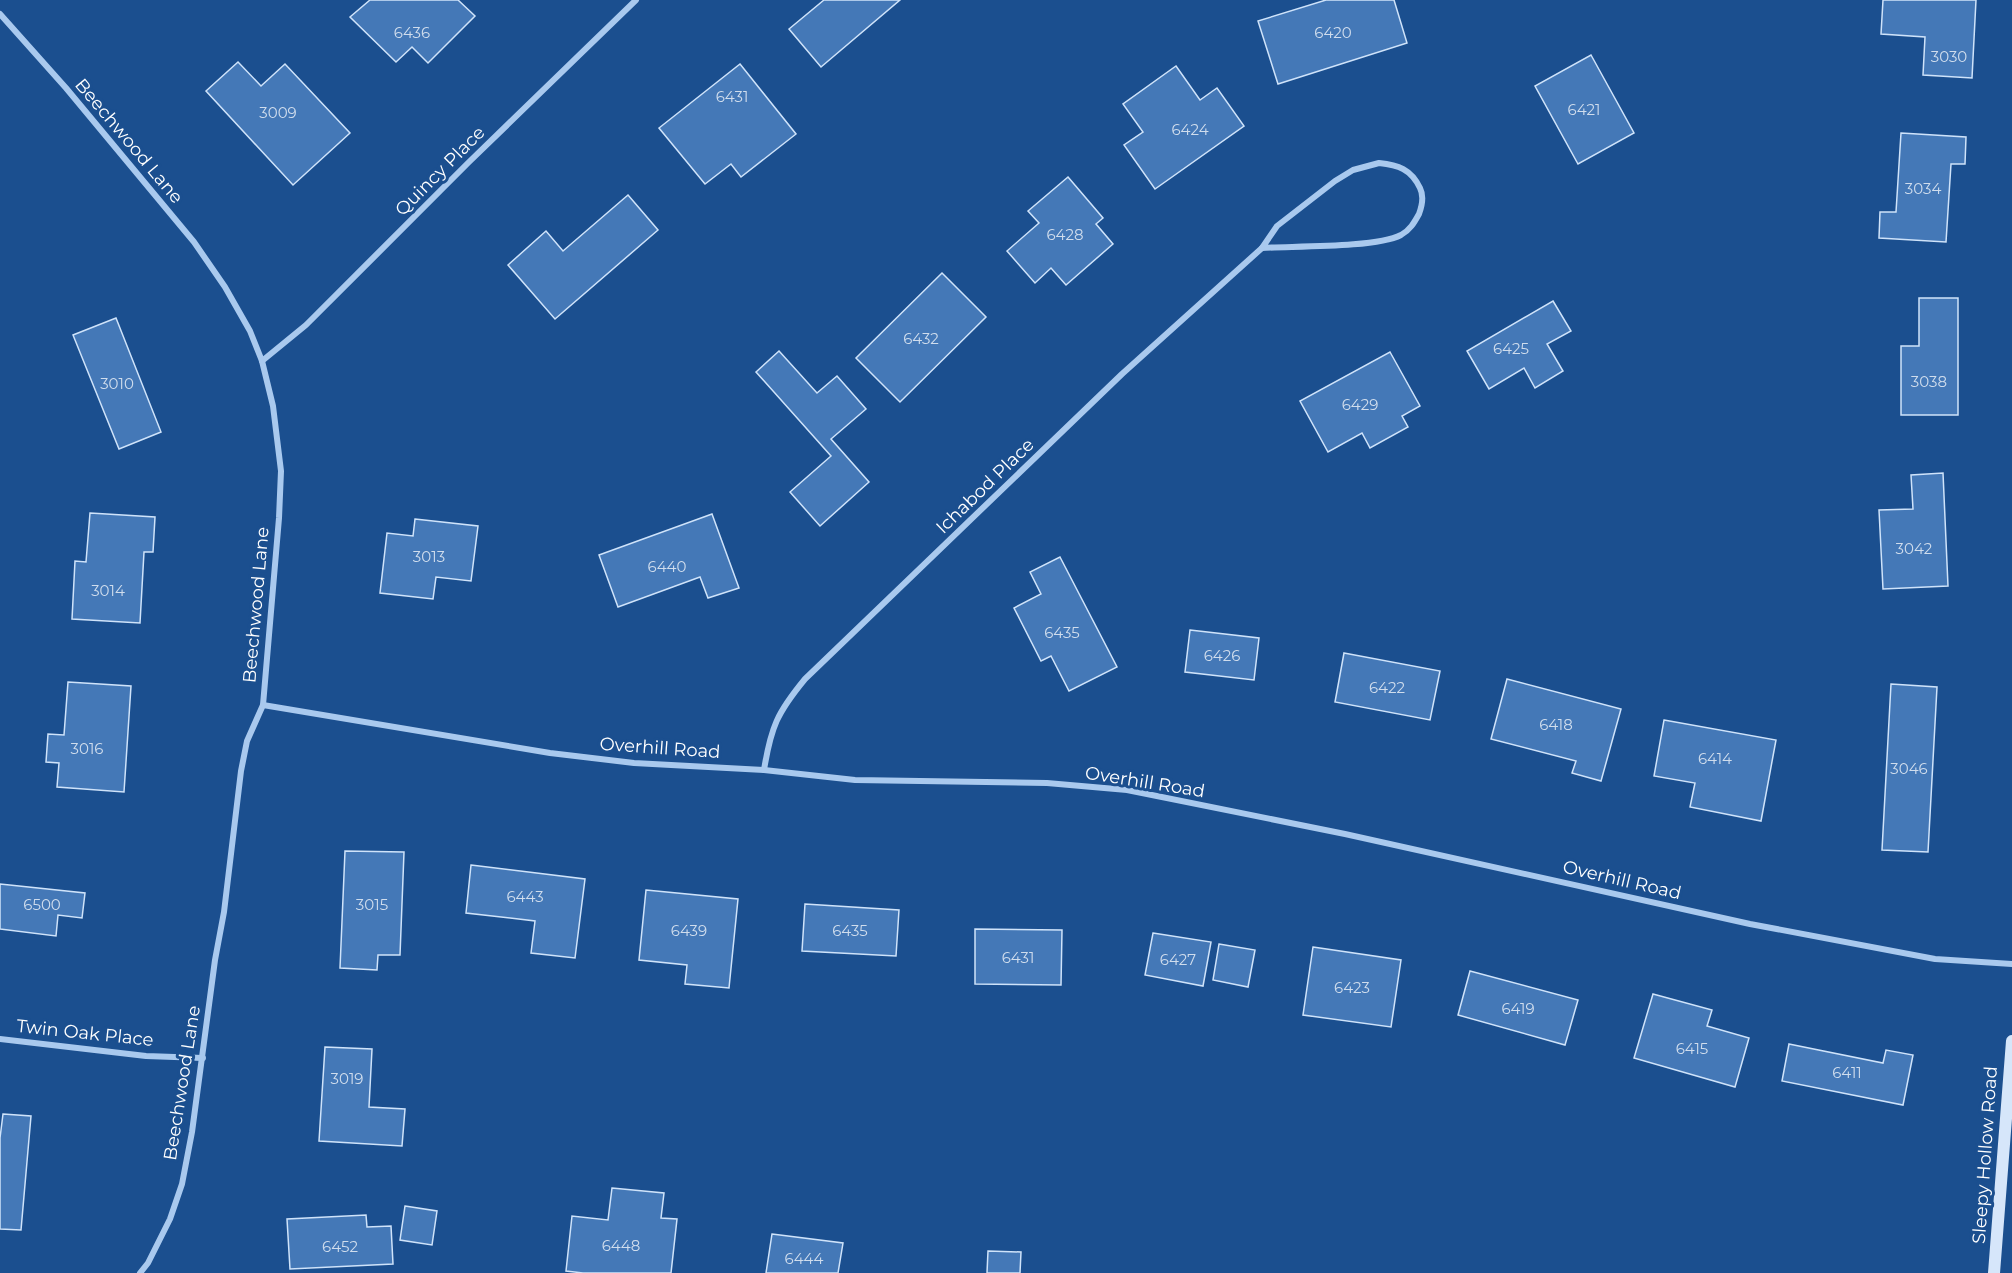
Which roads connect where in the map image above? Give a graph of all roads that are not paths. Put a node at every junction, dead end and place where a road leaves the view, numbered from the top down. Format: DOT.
graph roads {
  1 [pos="636,0"];
  2 [pos="0,14"];
  3 [pos="1262,248"];
  4 [pos="262,361"];
  5 [pos="263,705"];
  6 [pos="764,770"];
  7 [pos="2012,964"];
  8 [pos="0,1039"];
  9 [pos="2012,1041"];
  10 [pos="203,1058"];
  11 [pos="140,1273"];
  12 [pos="1994,1273"];
  1 -- 4 [label="street, Quincy Place"];
  2 -- 4 [label="street, Beechwood Lane"];
  3 -- 3 [label="street, Ichabod Place"];
  3 -- 6 [label="street, Ichabod Place"];
  4 -- 5 [label="street, Beechwood Lane"];
  5 -- 6 [label="street, Overhill Road"];
  5 -- 10 [label="street, Beechwood Lane"];
  6 -- 7 [label="street, Overhill Road"];
  8 -- 10 [label="street, Twin Oak Place"];
  9 -- 12 [label="main road, Sleepy Hollow Road"];
  10 -- 11 [label="street, Beechwood Lane"];
}
